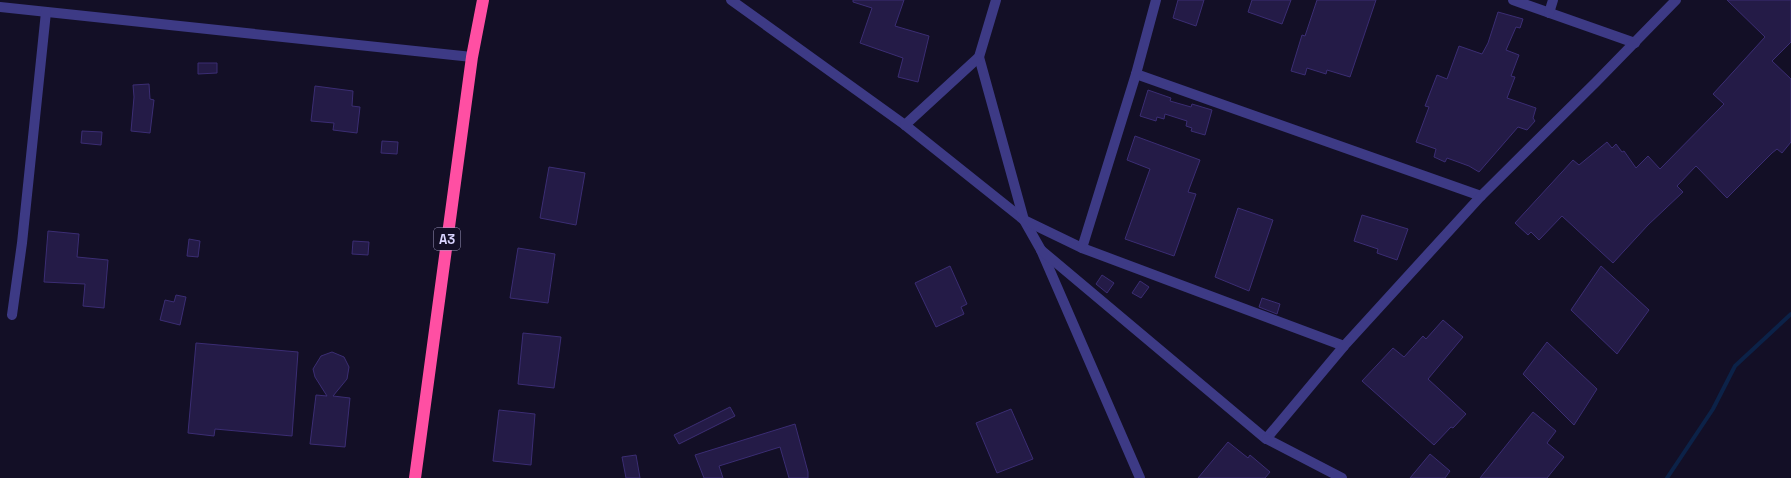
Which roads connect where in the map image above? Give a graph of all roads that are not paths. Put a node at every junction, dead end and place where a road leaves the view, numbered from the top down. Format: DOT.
graph roads {
  1 [pos="483,0"];
  2 [pos="731,0"];
  3 [pos="996,0"];
  4 [pos="1156,0"];
  5 [pos="1513,0"];
  6 [pos="1553,0"];
  7 [pos="1676,0"];
  8 [pos="0,7"];
  9 [pos="46,12"];
  10 [pos="1549,13"];
  11 [pos="1635,43"];
  12 [pos="472,57"];
  13 [pos="979,57"];
  14 [pos="1136,74"];
  15 [pos="905,125"];
  16 [pos="1481,196"];
  17 [pos="1024,220"];
  18 [pos="1082,248"];
  19 [pos="1041,250"];
  20 [pos="12,315"];
  21 [pos="1344,346"];
  22 [pos="1267,439"];
  23 [pos="415,478"];
  24 [pos="1140,478"];
  25 [pos="1342,478"];
  1 -- 12 [label="highway, A3"];
  2 -- 15 [label="street"];
  3 -- 13 [label="street"];
  4 -- 14 [label="street"];
  5 -- 10 [label="street"];
  6 -- 10 [label="street"];
  7 -- 11 [label="street"];
  8 -- 9 [label="street"];
  9 -- 12 [label="street"];
  9 -- 20 [label="street"];
  10 -- 11 [label="street"];
  11 -- 16 [label="street"];
  12 -- 23 [label="highway, A3"];
  13 -- 15 [label="street"];
  13 -- 17 [label="street"];
  14 -- 16 [label="street"];
  14 -- 18 [label="street"];
  15 -- 17 [label="street"];
  16 -- 21 [label="street"];
  17 -- 18 [label="street"];
  17 -- 19 [label="street"];
  18 -- 21 [label="street"];
  19 -- 22 [label="street"];
  19 -- 24 [label="street"];
  21 -- 22 [label="street"];
  22 -- 25 [label="street"];
}
